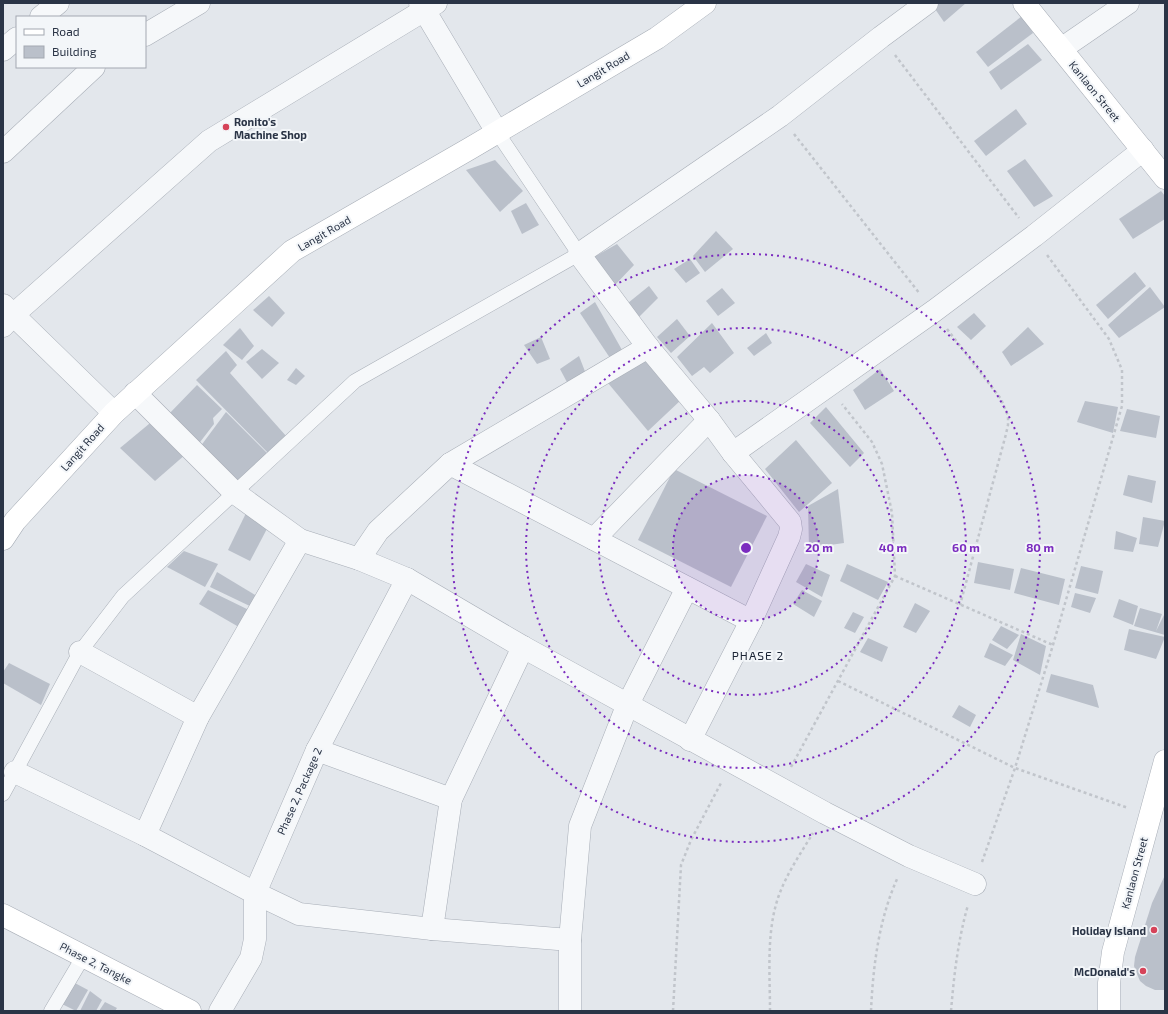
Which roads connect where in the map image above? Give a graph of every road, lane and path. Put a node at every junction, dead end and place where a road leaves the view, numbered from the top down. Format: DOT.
graph roads {
  1 [pos="199,3"];
  2 [pos="705,3"];
  3 [pos="928,3"];
  4 [pos="1024,3"];
  5 [pos="1128,3"];
  6 [pos="427,6"];
  7 [pos="146,34"];
  8 [pos="881,37"];
  9 [pos="16,39"];
  10 [pos="1061,49"];
  11 [pos="3,50"];
  12 [pos="93,68"];
  13 [pos="780,116"];
  14 [pos="497,132"];
  15 [pos="1143,150"];
  16 [pos="3,152"];
  17 [pos="1165,178"];
  18 [pos="1034,236"];
  19 [pos="579,254"];
  20 [pos="934,311"];
  21 [pos="6,316"];
  22 [pos="648,347"];
  23 [pos="828,386"];
  24 [pos="135,393"];
  25 [pos="114,413"];
  26 [pos="709,420"];
  27 [pos="733,453"];
  28 [pos="450,464"];
  29 [pos="235,493"];
  30 [pos="3,539"];
  31 [pos="594,539"];
  32 [pos="300,540"];
  33 [pos="359,559"];
  34 [pos="895,576"];
  35 [pos="407,579"];
  36 [pos="686,588"];
  37 [pos="960,605"];
  38 [pos="751,622"];
  39 [pos="1053,646"];
  40 [pos="523,648"];
  41 [pos="80,652"];
  42 [pos="838,681"];
  43 [pos="627,706"];
  44 [pos="198,717"];
  45 [pos="690,740"];
  46 [pos="317,750"];
  47 [pos="1165,761"];
  48 [pos="733,763"];
  49 [pos="1015,768"];
  50 [pos="15,772"];
  51 [pos="780,789"];
  52 [pos="3,794"];
  53 [pos="451,799"];
  54 [pos="825,813"];
  55 [pos="1149,816"];
  56 [pos="145,835"];
  57 [pos="909,856"];
  58 [pos="975,884"];
  59 [pos="255,893"];
  60 [pos="3,915"];
  61 [pos="432,929"];
  62 [pos="570,940"];
  63 [pos="83,956"];
  64 [pos="51,1011"];
  65 [pos="190,1011"];
  66 [pos="220,1011"];
  67 [pos="570,1011"];
  68 [pos="672,1011"];
  69 [pos="770,1011"];
  70 [pos="871,1011"];
  71 [pos="951,1011"];
  72 [pos="1109,1011"];
  1 -- 7 [label="street"];
  2 -- 14 [label="main road, Langit Road"];
  3 -- 8 [label="street"];
  4 -- 10 [label="main road, Kanlaon Street"];
  5 -- 10 [label="street"];
  6 -- 14 [label="street"];
  6 -- 21 [label="street"];
  8 -- 13 [label="street"];
  8 -- 18 [label="path"];
  9 -- 11 [label="street"];
  10 -- 15 [label="main road, Kanlaon Street"];
  12 -- 16 [label="street"];
  13 -- 19 [label="street"];
  13 -- 20 [label="path"];
  14 -- 19 [label="lane"];
  14 -- 24 [label="main road, Langit Road"];
  15 -- 17 [label="main road, Kanlaon Street"];
  15 -- 18 [label="street"];
  18 -- 20 [label="street"];
  18 -- 39 [label="path"];
  19 -- 22 [label="street"];
  19 -- 29 [label="lane"];
  20 -- 23 [label="street"];
  20 -- 37 [label="path"];
  21 -- 25 [label="street"];
  22 -- 26 [label="street"];
  22 -- 28 [label="street"];
  23 -- 27 [label="street"];
  23 -- 34 [label="path"];
  24 -- 25 [label="main road, Langit Road"];
  24 -- 29 [label="street"];
  25 -- 30 [label="main road, Langit Road"];
  26 -- 27 [label="street"];
  26 -- 31 [label="street"];
  27 -- 38 [label="street"];
  28 -- 31 [label="street"];
  28 -- 33 [label="street"];
  29 -- 32 [label="street"];
  29 -- 41 [label="lane"];
  31 -- 36 [label="street"];
  32 -- 33 [label="street"];
  32 -- 44 [label="street"];
  33 -- 35 [label="street"];
  34 -- 37 [label="path"];
  34 -- 42 [label="path"];
  35 -- 40 [label="street"];
  35 -- 46 [label="street, Phase 2, Package 2"];
  36 -- 38 [label="street"];
  36 -- 43 [label="street"];
  37 -- 39 [label="path"];
  38 -- 45 [label="street"];
  39 -- 49 [label="path"];
  40 -- 43 [label="street"];
  40 -- 53 [label="street"];
  41 -- 44 [label="street"];
  41 -- 50 [label="lane"];
  42 -- 49 [label="path"];
  42 -- 51 [label="path"];
  43 -- 45 [label="street"];
  43 -- 62 [label="street"];
  44 -- 56 [label="street"];
  45 -- 48 [label="street"];
  46 -- 53 [label="street"];
  46 -- 59 [label="street, Phase 2, Package 2"];
  47 -- 55 [label="main road, Kanlaon Street"];
  48 -- 51 [label="street"];
  48 -- 68 [label="path"];
  49 -- 55 [label="path"];
  49 -- 58 [label="path"];
  50 -- 52 [label="lane"];
  50 -- 56 [label="street"];
  51 -- 54 [label="street"];
  53 -- 61 [label="street"];
  54 -- 57 [label="street"];
  54 -- 69 [label="path"];
  55 -- 72 [label="main road, Kanlaon Street"];
  56 -- 59 [label="street"];
  57 -- 58 [label="street"];
  57 -- 70 [label="path"];
  58 -- 71 [label="path"];
  59 -- 61 [label="street"];
  59 -- 66 [label="street, Phase 2, Package 2"];
  60 -- 63 [label="main road, Phase 2, Tangke"];
  61 -- 62 [label="street"];
  62 -- 67 [label="street"];
  63 -- 64 [label="lane"];
  63 -- 65 [label="main road, Phase 2, Tangke"];
}
